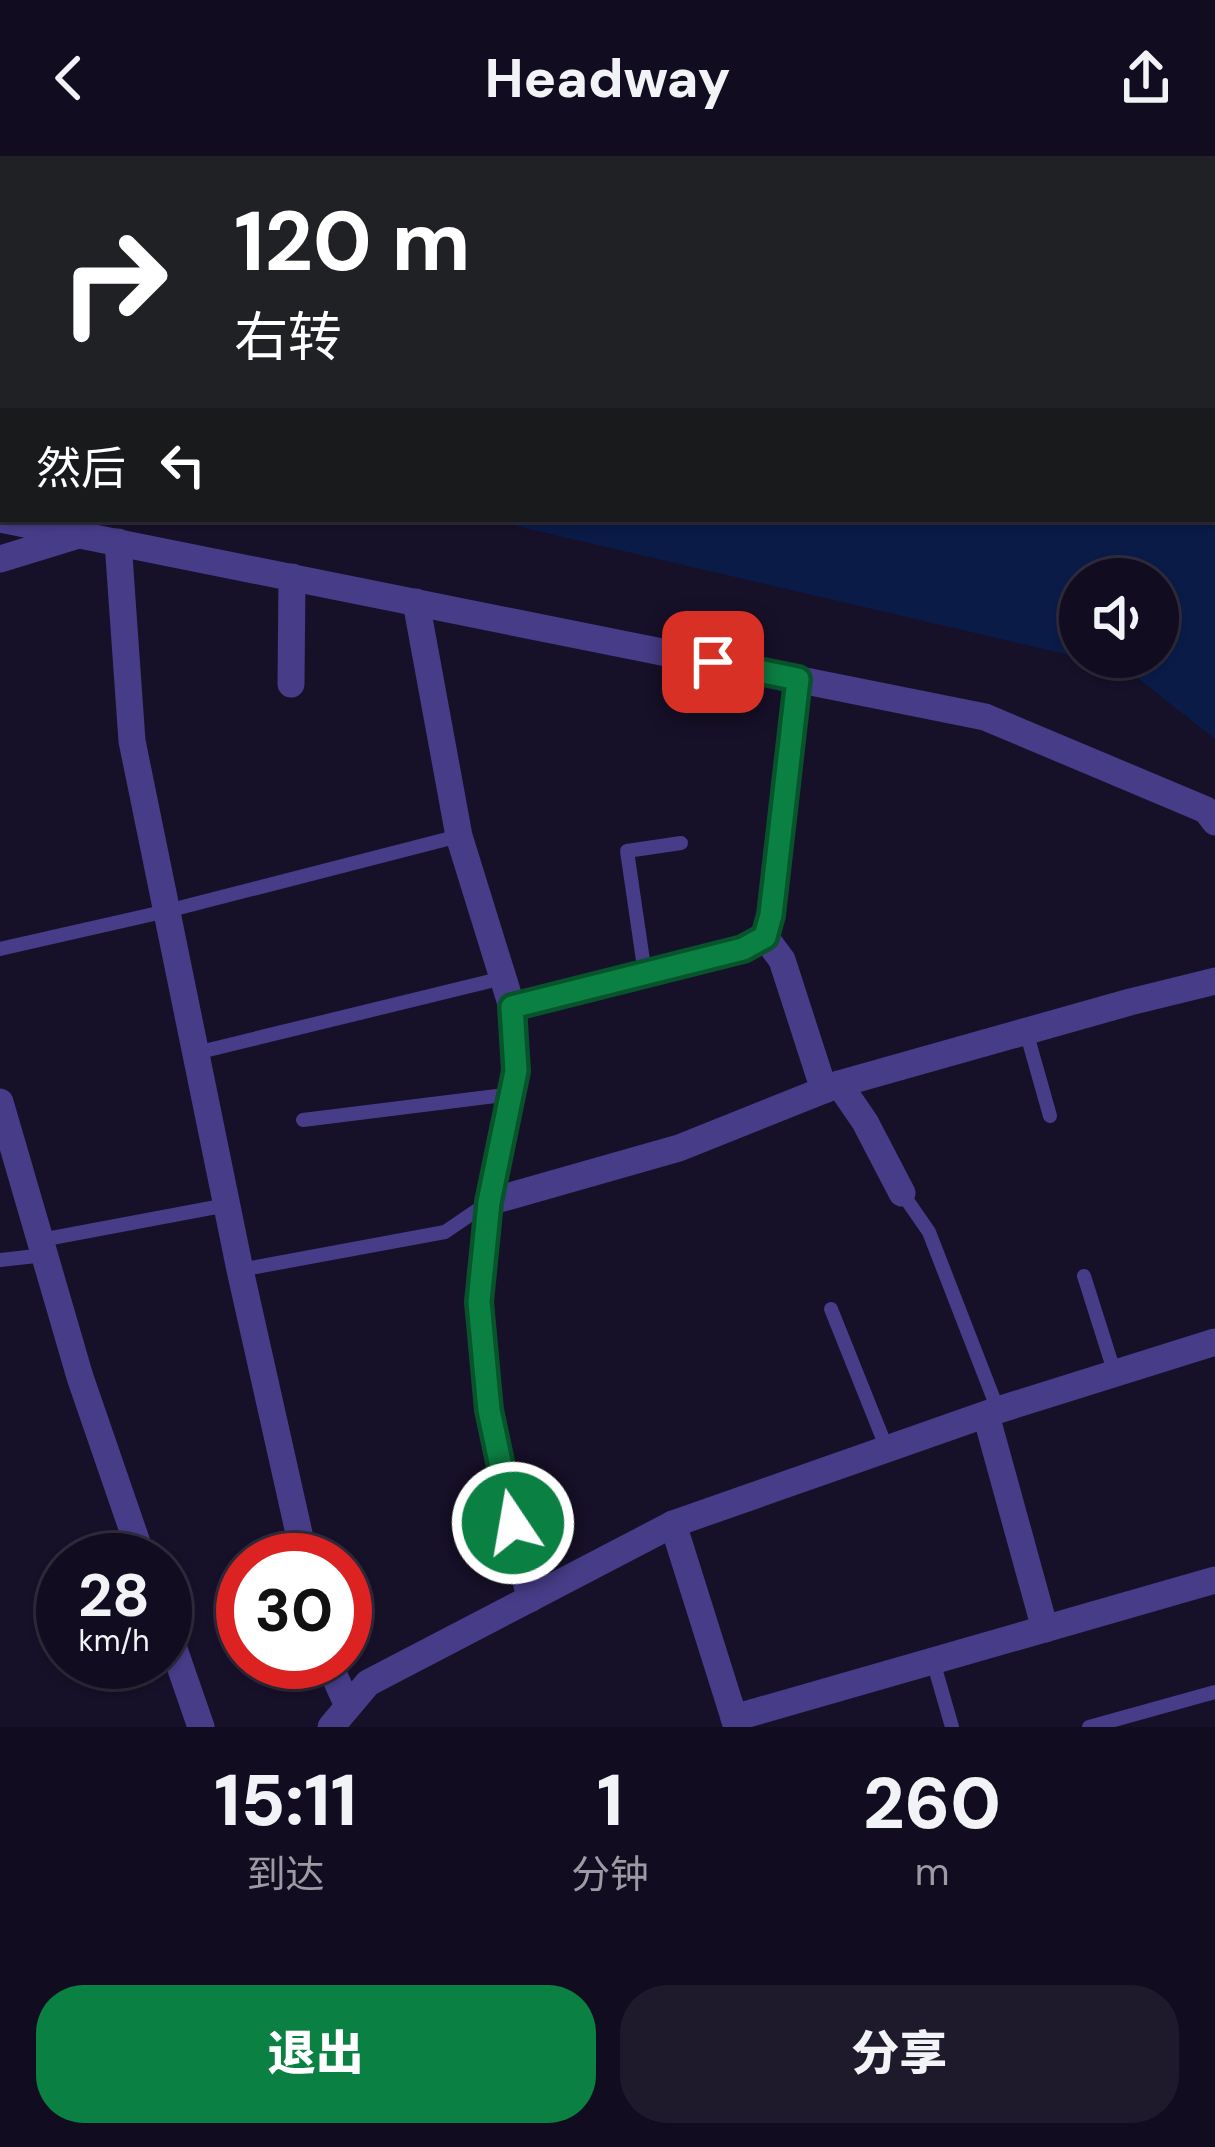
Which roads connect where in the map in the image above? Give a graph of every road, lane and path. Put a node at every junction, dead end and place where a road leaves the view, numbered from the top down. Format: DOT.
graph roads {
  1 [pos="15,522"];
  2 [pos="79,535"];
  3 [pos="118,542"];
  4 [pos="0,559"];
  5 [pos="292,577"];
  6 [pos="416,602"];
  7 [pos="798,679"];
  8 [pos="291,684"];
  9 [pos="1215,822"];
  10 [pos="459,836"];
  11 [pos="681,843"];
  12 [pos="167,911"];
  13 [pos="765,937"];
  14 [pos="0,949"];
  15 [pos="645,974"];
  16 [pos="503,978"];
  17 [pos="1215,981"];
  18 [pos="512,1007"];
  19 [pos="1026,1031"];
  20 [pos="196,1053"];
  21 [pos="831,1087"];
  22 [pos="512,1094"];
  23 [pos="0,1102"];
  24 [pos="1050,1116"];
  25 [pos="303,1120"];
  26 [pos="902,1193"];
  27 [pos="489,1202"];
  28 [pos="226,1205"];
  29 [pos="43,1248"];
  30 [pos="0,1260"];
  31 [pos="240,1270"];
  32 [pos="1084,1276"];
  33 [pos="831,1309"];
  34 [pos="1215,1342"];
  35 [pos="1114,1374"];
  36 [pos="992,1412"];
  37 [pos="887,1449"];
  38 [pos="673,1524"];
  39 [pos="134,1533"];
  40 [pos="299,1533"];
  41 [pos="1215,1580"];
  42 [pos="530,1599"];
  43 [pos="1045,1629"];
  44 [pos="933,1661"];
  45 [pos="188,1689"];
  46 [pos="1215,1692"];
  47 [pos="340,1717"];
  48 [pos="736,1722"];
  49 [pos="201,1727"];
  50 [pos="952,1727"];
  51 [pos="1089,1727"];
  1 -- 2 [label="street"];
  2 -- 3 [label="street"];
  2 -- 4 [label="street"];
  3 -- 5 [label="street"];
  3 -- 12 [label="street"];
  5 -- 6 [label="street"];
  5 -- 8 [label="street"];
  6 -- 7 [label="street"];
  6 -- 10 [label="street"];
  7 -- 9 [label="street"];
  7 -- 13 [label="street"];
  10 -- 12 [label="lane"];
  10 -- 16 [label="street"];
  11 -- 15 [label="lane"];
  12 -- 14 [label="lane"];
  12 -- 20 [label="street"];
  13 -- 15 [label="street"];
  13 -- 21 [label="street"];
  15 -- 18 [label="street"];
  16 -- 18 [label="street"];
  16 -- 20 [label="lane"];
  17 -- 19 [label="street"];
  18 -- 22 [label="street"];
  19 -- 21 [label="street"];
  19 -- 24 [label="lane"];
  20 -- 28 [label="street"];
  21 -- 26 [label="street"];
  21 -- 27 [label="street"];
  22 -- 25 [label="lane"];
  22 -- 27 [label="street"];
  23 -- 29 [label="street"];
  26 -- 36 [label="lane"];
  27 -- 31 [label="lane"];
  27 -- 42 [label="street"];
  28 -- 29 [label="lane"];
  28 -- 31 [label="street"];
  29 -- 30 [label="lane"];
  29 -- 39 [label="street"];
  31 -- 40 [label="street"];
  32 -- 35 [label="lane"];
  33 -- 37 [label="lane"];
  34 -- 35 [label="street"];
  35 -- 36 [label="street"];
  36 -- 37 [label="street"];
  36 -- 43 [label="street"];
  37 -- 38 [label="street"];
  38 -- 42 [label="street"];
  38 -- 48 [label="street"];
  41 -- 43 [label="street"];
  42 -- 47 [label="street"];
  43 -- 44 [label="street"];
  44 -- 48 [label="street"];
  44 -- 50 [label="lane"];
  45 -- 49 [label="street"];
  46 -- 51 [label="lane"];
}
